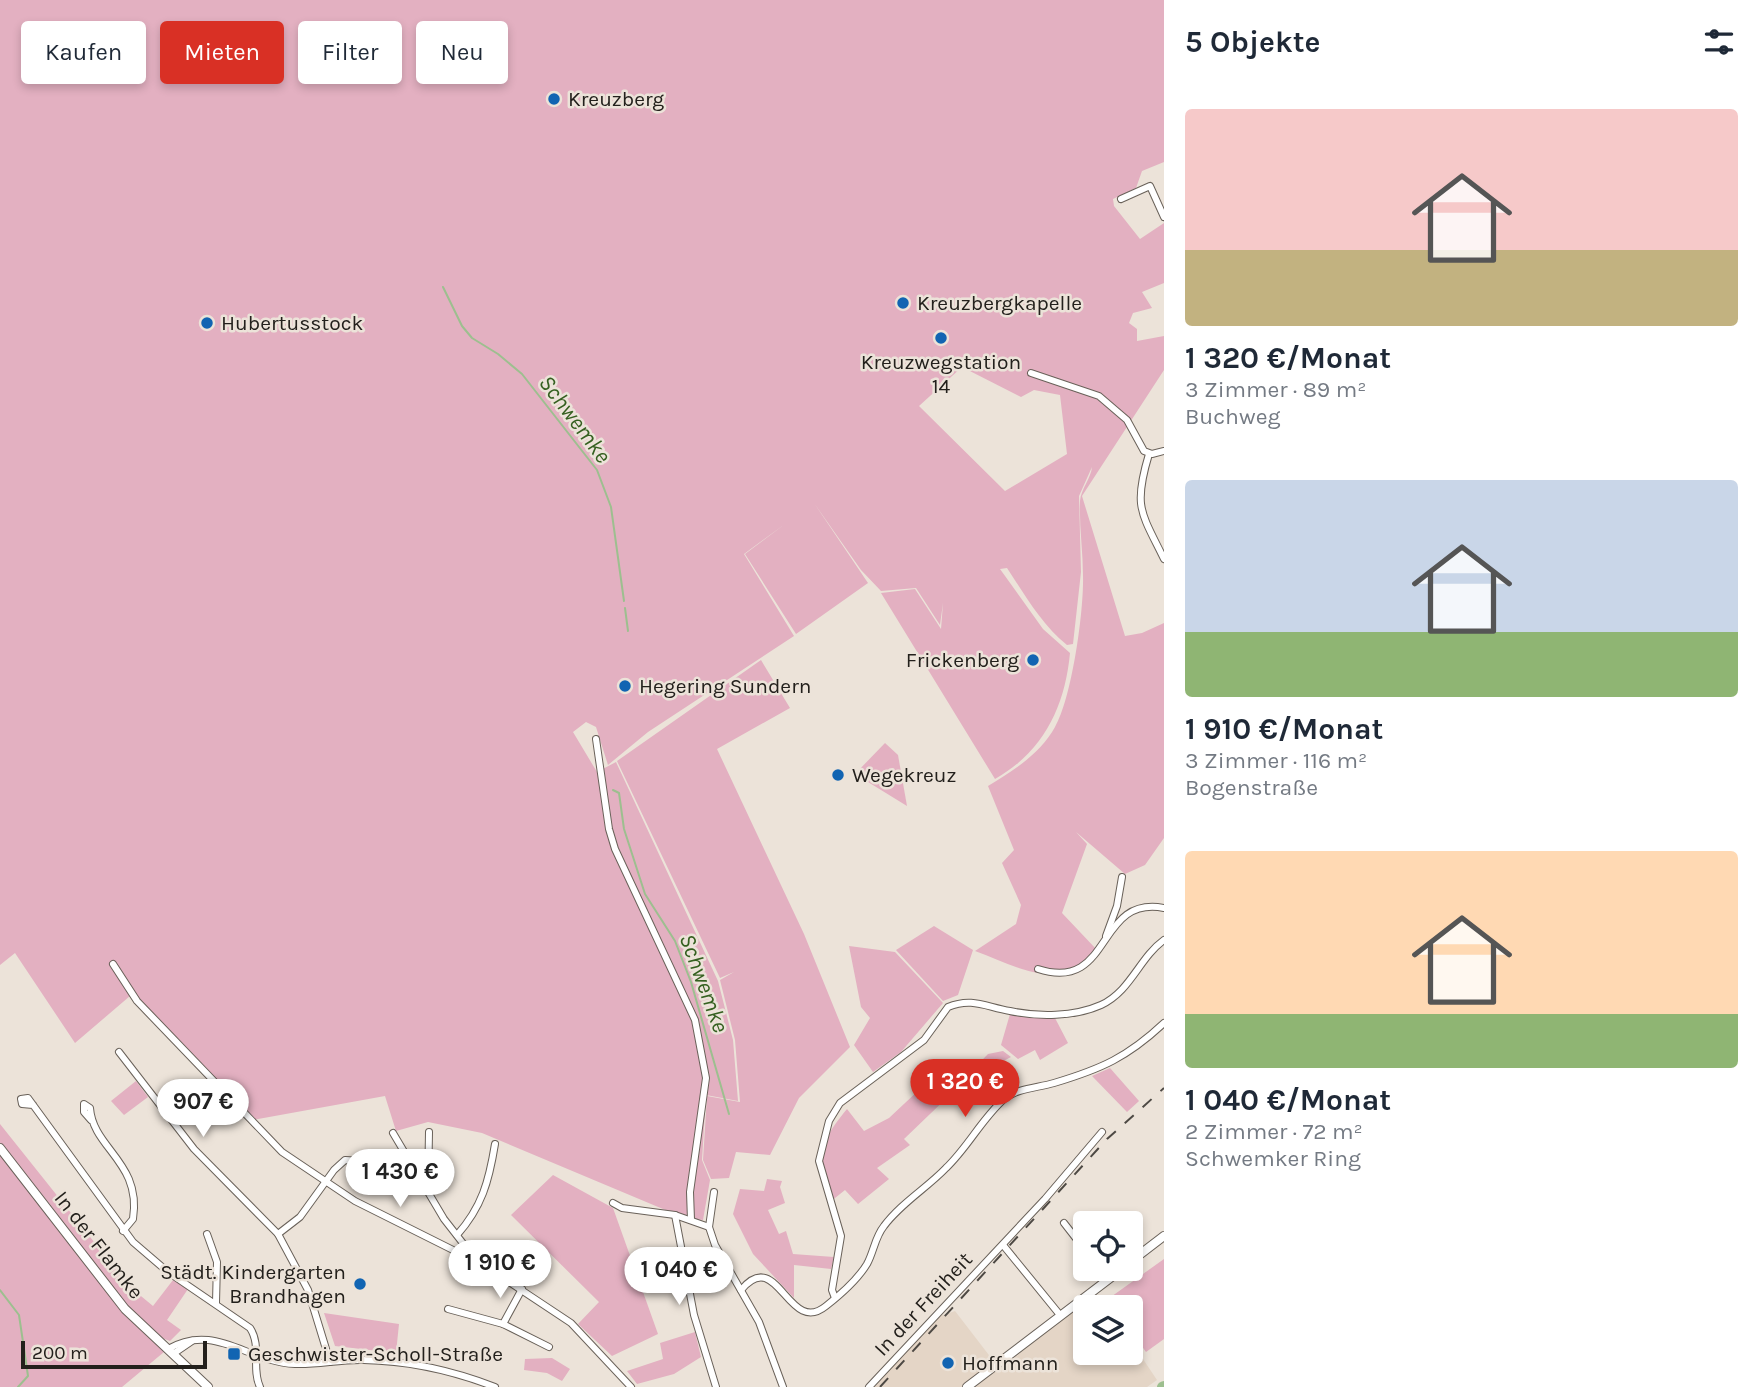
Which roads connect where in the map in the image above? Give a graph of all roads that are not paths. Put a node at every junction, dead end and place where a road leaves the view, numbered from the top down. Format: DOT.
graph roads {
  1 [pos="1121,199"];
  2 [pos="1164,217"];
  3 [pos="1031,373"];
  4 [pos="1164,451"];
  5 [pos="1149,454"];
  6 [pos="1164,559"];
  7 [pos="596,739"];
  8 [pos="1122,877"];
  9 [pos="1164,908"];
  10 [pos="1106,938"];
  11 [pos="1164,940"];
  12 [pos="113,964"];
  13 [pos="1038,970"];
  14 [pos="1164,1023"];
  15 [pos="119,1052"];
  16 [pos="33,1105"];
  17 [pos="91,1120"];
  18 [pos="429,1132"];
  19 [pos="1101,1132"];
  20 [pos="393,1133"];
  21 [pos="495,1144"];
  22 [pos="0,1148"];
  23 [pos="327,1181"];
  24 [pos="426,1187"];
  25 [pos="714,1192"];
  26 [pos="613,1203"];
  27 [pos="675,1215"];
  28 [pos="691,1220"];
  29 [pos="1064,1223"];
  30 [pos="709,1227"];
  31 [pos="123,1231"];
  32 [pos="207,1234"];
  33 [pos="278,1234"];
  34 [pos="457,1235"];
  35 [pos="1073,1235"];
  36 [pos="1164,1236"];
  37 [pos="1003,1245"];
  38 [pos="1143,1252"];
  39 [pos="470,1253"];
  40 [pos="1104,1281"];
  41 [pos="522,1289"];
  42 [pos="741,1290"];
  43 [pos="835,1298"];
  44 [pos="216,1303"];
  45 [pos="448,1309"];
  46 [pos="1060,1315"];
  47 [pos="503,1324"];
  48 [pos="549,1348"];
  49 [pos="170,1352"];
  50 [pos="256,1355"];
  51 [pos="330,1362"];
  52 [pos="208,1387"];
  53 [pos="260,1387"];
  54 [pos="495,1387"];
  55 [pos="631,1387"];
  56 [pos="716,1387"];
  57 [pos="783,1387"];
  58 [pos="869,1387"];
  59 [pos="967,1387"];
  1 -- 2 [label="street"];
  3 -- 5 [label="street"];
  4 -- 5 [label="street"];
  5 -- 6 [label="street"];
  7 -- 28 [label="street"];
  8 -- 10 [label="street"];
  9 -- 10 [label="street"];
  10 -- 13 [label="street"];
  11 -- 43 [label="street"];
  12 -- 23 [label="street"];
  14 -- 43 [label="street"];
  15 -- 33 [label="street"];
  16 -- 31 [label="street"];
  17 -- 31 [label="street"];
  18 -- 24 [label="street"];
  19 -- 37 [label="street, In der Freiheit"];
  20 -- 24 [label="street"];
  21 -- 34 [label="street"];
  22 -- 49 [label="main road, In der Flamke"];
  23 -- 24 [label="street"];
  23 -- 33 [label="street"];
  23 -- 39 [label="street"];
  24 -- 34 [label="street"];
  25 -- 30 [label="street"];
  26 -- 27 [label="street"];
  27 -- 28 [label="street"];
  27 -- 56 [label="street"];
  28 -- 30 [label="street"];
  29 -- 35 [label="street"];
  30 -- 42 [label="street"];
  31 -- 44 [label="street"];
  32 -- 44 [label="street"];
  33 -- 51 [label="street"];
  34 -- 39 [label="street"];
  36 -- 38 [label="main road"];
  37 -- 46 [label="street"];
  37 -- 58 [label="street, In der Freiheit"];
  39 -- 41 [label="street"];
  40 -- 46 [label="main road"];
  41 -- 47 [label="street"];
  41 -- 55 [label="street"];
  42 -- 43 [label="street"];
  42 -- 57 [label="street"];
  44 -- 50 [label="street"];
  45 -- 47 [label="street"];
  46 -- 59 [label="main road"];
  47 -- 48 [label="street"];
  49 -- 50 [label="street"];
  49 -- 52 [label="main road, In der Flamke"];
  50 -- 51 [label="street"];
  50 -- 53 [label="street"];
  51 -- 54 [label="street"];
}
